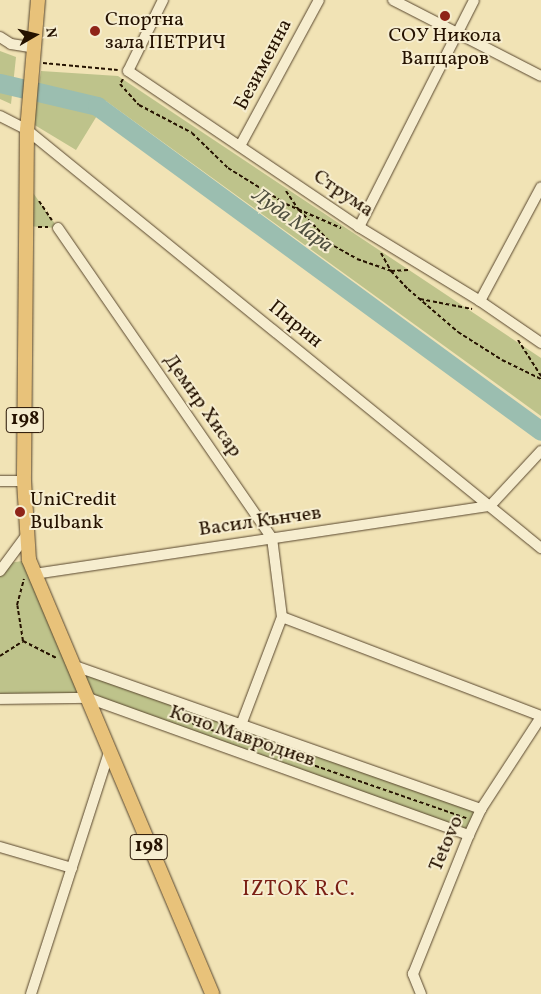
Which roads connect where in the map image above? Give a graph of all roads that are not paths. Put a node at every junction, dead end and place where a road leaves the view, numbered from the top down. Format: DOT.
graph roads {
  1 [pos="38,0"];
  2 [pos="163,0"];
  3 [pos="319,0"];
  4 [pos="393,0"];
  5 [pos="474,0"];
  6 [pos="457,33"];
  7 [pos="0,37"];
  8 [pos="34,55"];
  9 [pos="541,76"];
  10 [pos="0,116"];
  11 [pos="27,130"];
  12 [pos="240,146"];
  13 [pos="541,187"];
  14 [pos="358,227"];
  15 [pos="58,228"];
  16 [pos="477,305"];
  17 [pos="541,343"];
  18 [pos="540,452"];
  19 [pos="0,481"];
  20 [pos="24,481"];
  21 [pos="490,506"];
  22 [pos="28,533"];
  23 [pos="272,538"];
  24 [pos="541,548"];
  25 [pos="1,566"];
  26 [pos="32,567"];
  27 [pos="282,617"];
  28 [pos="72,665"];
  29 [pos="88,698"];
  30 [pos="0,699"];
  31 [pos="541,716"];
  32 [pos="241,725"];
  33 [pos="109,752"];
  34 [pos="480,809"];
  35 [pos="469,835"];
  36 [pos="0,847"];
  37 [pos="72,868"];
  38 [pos="32,994"];
  39 [pos="212,994"];
  40 [pos="421,994"];
  1 -- 8 [label="main road, 198"];
  2 -- 12 [label="street, Струма"];
  3 -- 12 [label="street, Безименна"];
  4 -- 6 [label="street"];
  5 -- 6 [label="street"];
  6 -- 9 [label="street"];
  6 -- 14 [label="street"];
  7 -- 8 [label="street"];
  8 -- 11 [label="main road, 198"];
  10 -- 11 [label="street, Пирин"];
  11 -- 20 [label="main road, 198"];
  11 -- 21 [label="street, Пирин"];
  12 -- 14 [label="street, Струма"];
  13 -- 16 [label="street"];
  14 -- 16 [label="street, Струма"];
  15 -- 23 [label="street, Демир Хисар"];
  16 -- 17 [label="street, Струма"];
  18 -- 21 [label="street"];
  19 -- 20 [label="street"];
  20 -- 22 [label="main road, 198"];
  21 -- 23 [label="street, Васил Кънчев"];
  21 -- 24 [label="street, Пирин"];
  22 -- 25 [label="street"];
  22 -- 26 [label="main road, 198"];
  23 -- 26 [label="street, Васил Кънчев"];
  23 -- 27 [label="street, Демир Хисар"];
  26 -- 28 [label="main road, 198"];
  27 -- 31 [label="street"];
  27 -- 32 [label="street, Демир Хисар"];
  28 -- 29 [label="main road, 198"];
  28 -- 32 [label="street, Кочо Мавродиев"];
  29 -- 30 [label="street, Кочо Мавродиев"];
  29 -- 33 [label="main road, 198"];
  29 -- 35 [label="street, Кочо Мавродиев"];
  31 -- 34 [label="street, Tetovo"];
  32 -- 34 [label="street, Кочо Мавродиев"];
  33 -- 37 [label="street"];
  33 -- 39 [label="main road, 198"];
  34 -- 35 [label="street, Tetovo"];
  35 -- 40 [label="street, Tetovo"];
  36 -- 37 [label="street"];
  37 -- 38 [label="street"];
}
